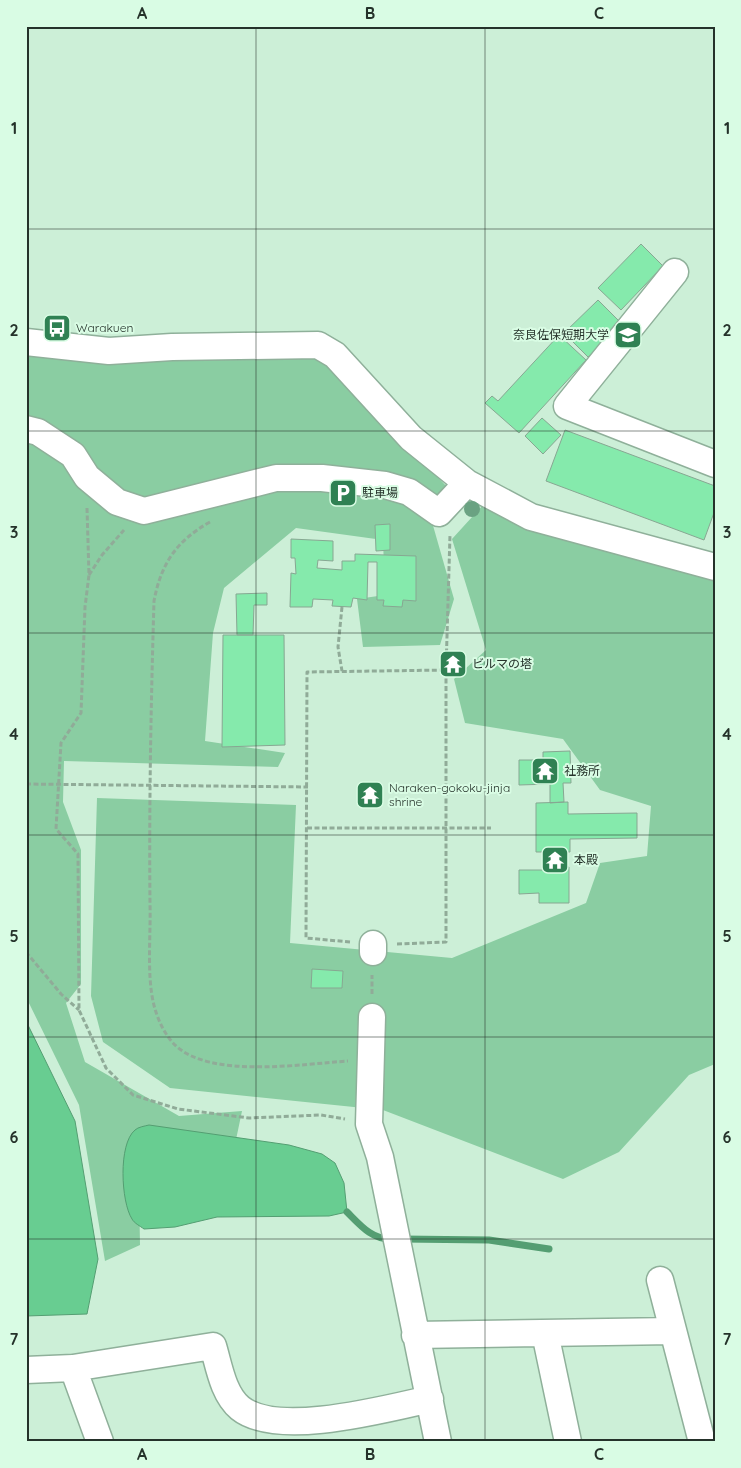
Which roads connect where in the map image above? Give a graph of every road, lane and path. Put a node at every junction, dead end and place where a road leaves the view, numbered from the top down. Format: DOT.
graph roads {
  1 [pos="675,272"];
  2 [pos="26,342"];
  3 [pos="26,429"];
  4 [pos="715,464"];
  5 [pos="87,477"];
  6 [pos="467,483"];
  7 [pos="144,511"];
  8 [pos="440,513"];
  9 [pos="211,521"];
  10 [pos="713,562"];
  11 [pos="89,575"];
  12 [pos="342,607"];
  13 [pos="446,670"];
  14 [pos="342,671"];
  15 [pos="26,784"];
  16 [pos="59,785"];
  17 [pos="150,785"];
  18 [pos="308,787"];
  19 [pos="307,828"];
  20 [pos="445,828"];
  21 [pos="491,828"];
  22 [pos="373,948"];
  23 [pos="26,952"];
  24 [pos="78,1010"];
  25 [pos="372,1017"];
  26 [pos="371,1060"];
  27 [pos="368,1124"];
  28 [pos="660,1280"];
  29 [pos="673,1331"];
  30 [pos="546,1333"];
  31 [pos="415,1335"];
  32 [pos="73,1368"];
  33 [pos="26,1370"];
  34 [pos="430,1400"];
  35 [pos="268,1431"];
  36 [pos="100,1442"];
  37 [pos="438,1442"];
  38 [pos="568,1442"];
  39 [pos="702,1442"];
  1 -- 4 [label="street"];
  2 -- 6 [label="street"];
  3 -- 5 [label="street"];
  5 -- 7 [label="street"];
  5 -- 11 [label="path"];
  6 -- 8 [label="street"];
  6 -- 10 [label="street"];
  7 -- 8 [label="street"];
  7 -- 11 [label="path"];
  8 -- 13 [label="path"];
  9 -- 17 [label="path"];
  11 -- 16 [label="path"];
  12 -- 14 [label="path"];
  13 -- 14 [label="path"];
  13 -- 20 [label="path"];
  14 -- 18 [label="path"];
  15 -- 16 [label="path"];
  16 -- 17 [label="path"];
  16 -- 24 [label="path"];
  17 -- 18 [label="path"];
  17 -- 26 [label="path"];
  18 -- 19 [label="path"];
  19 -- 20 [label="path"];
  19 -- 22 [label="path"];
  20 -- 21 [label="path"];
  20 -- 22 [label="path"];
  22 -- 25 [label="path"];
  23 -- 24 [label="path"];
  24 -- 27 [label="path"];
  25 -- 26 [label="street"];
  26 -- 27 [label="street"];
  27 -- 31 [label="street"];
  28 -- 29 [label="street"];
  29 -- 30 [label="street"];
  29 -- 39 [label="street"];
  30 -- 31 [label="street"];
  30 -- 38 [label="street"];
  31 -- 34 [label="street"];
  32 -- 33 [label="street"];
  32 -- 35 [label="street"];
  32 -- 36 [label="street"];
  34 -- 35 [label="street"];
  34 -- 37 [label="street"];
}
